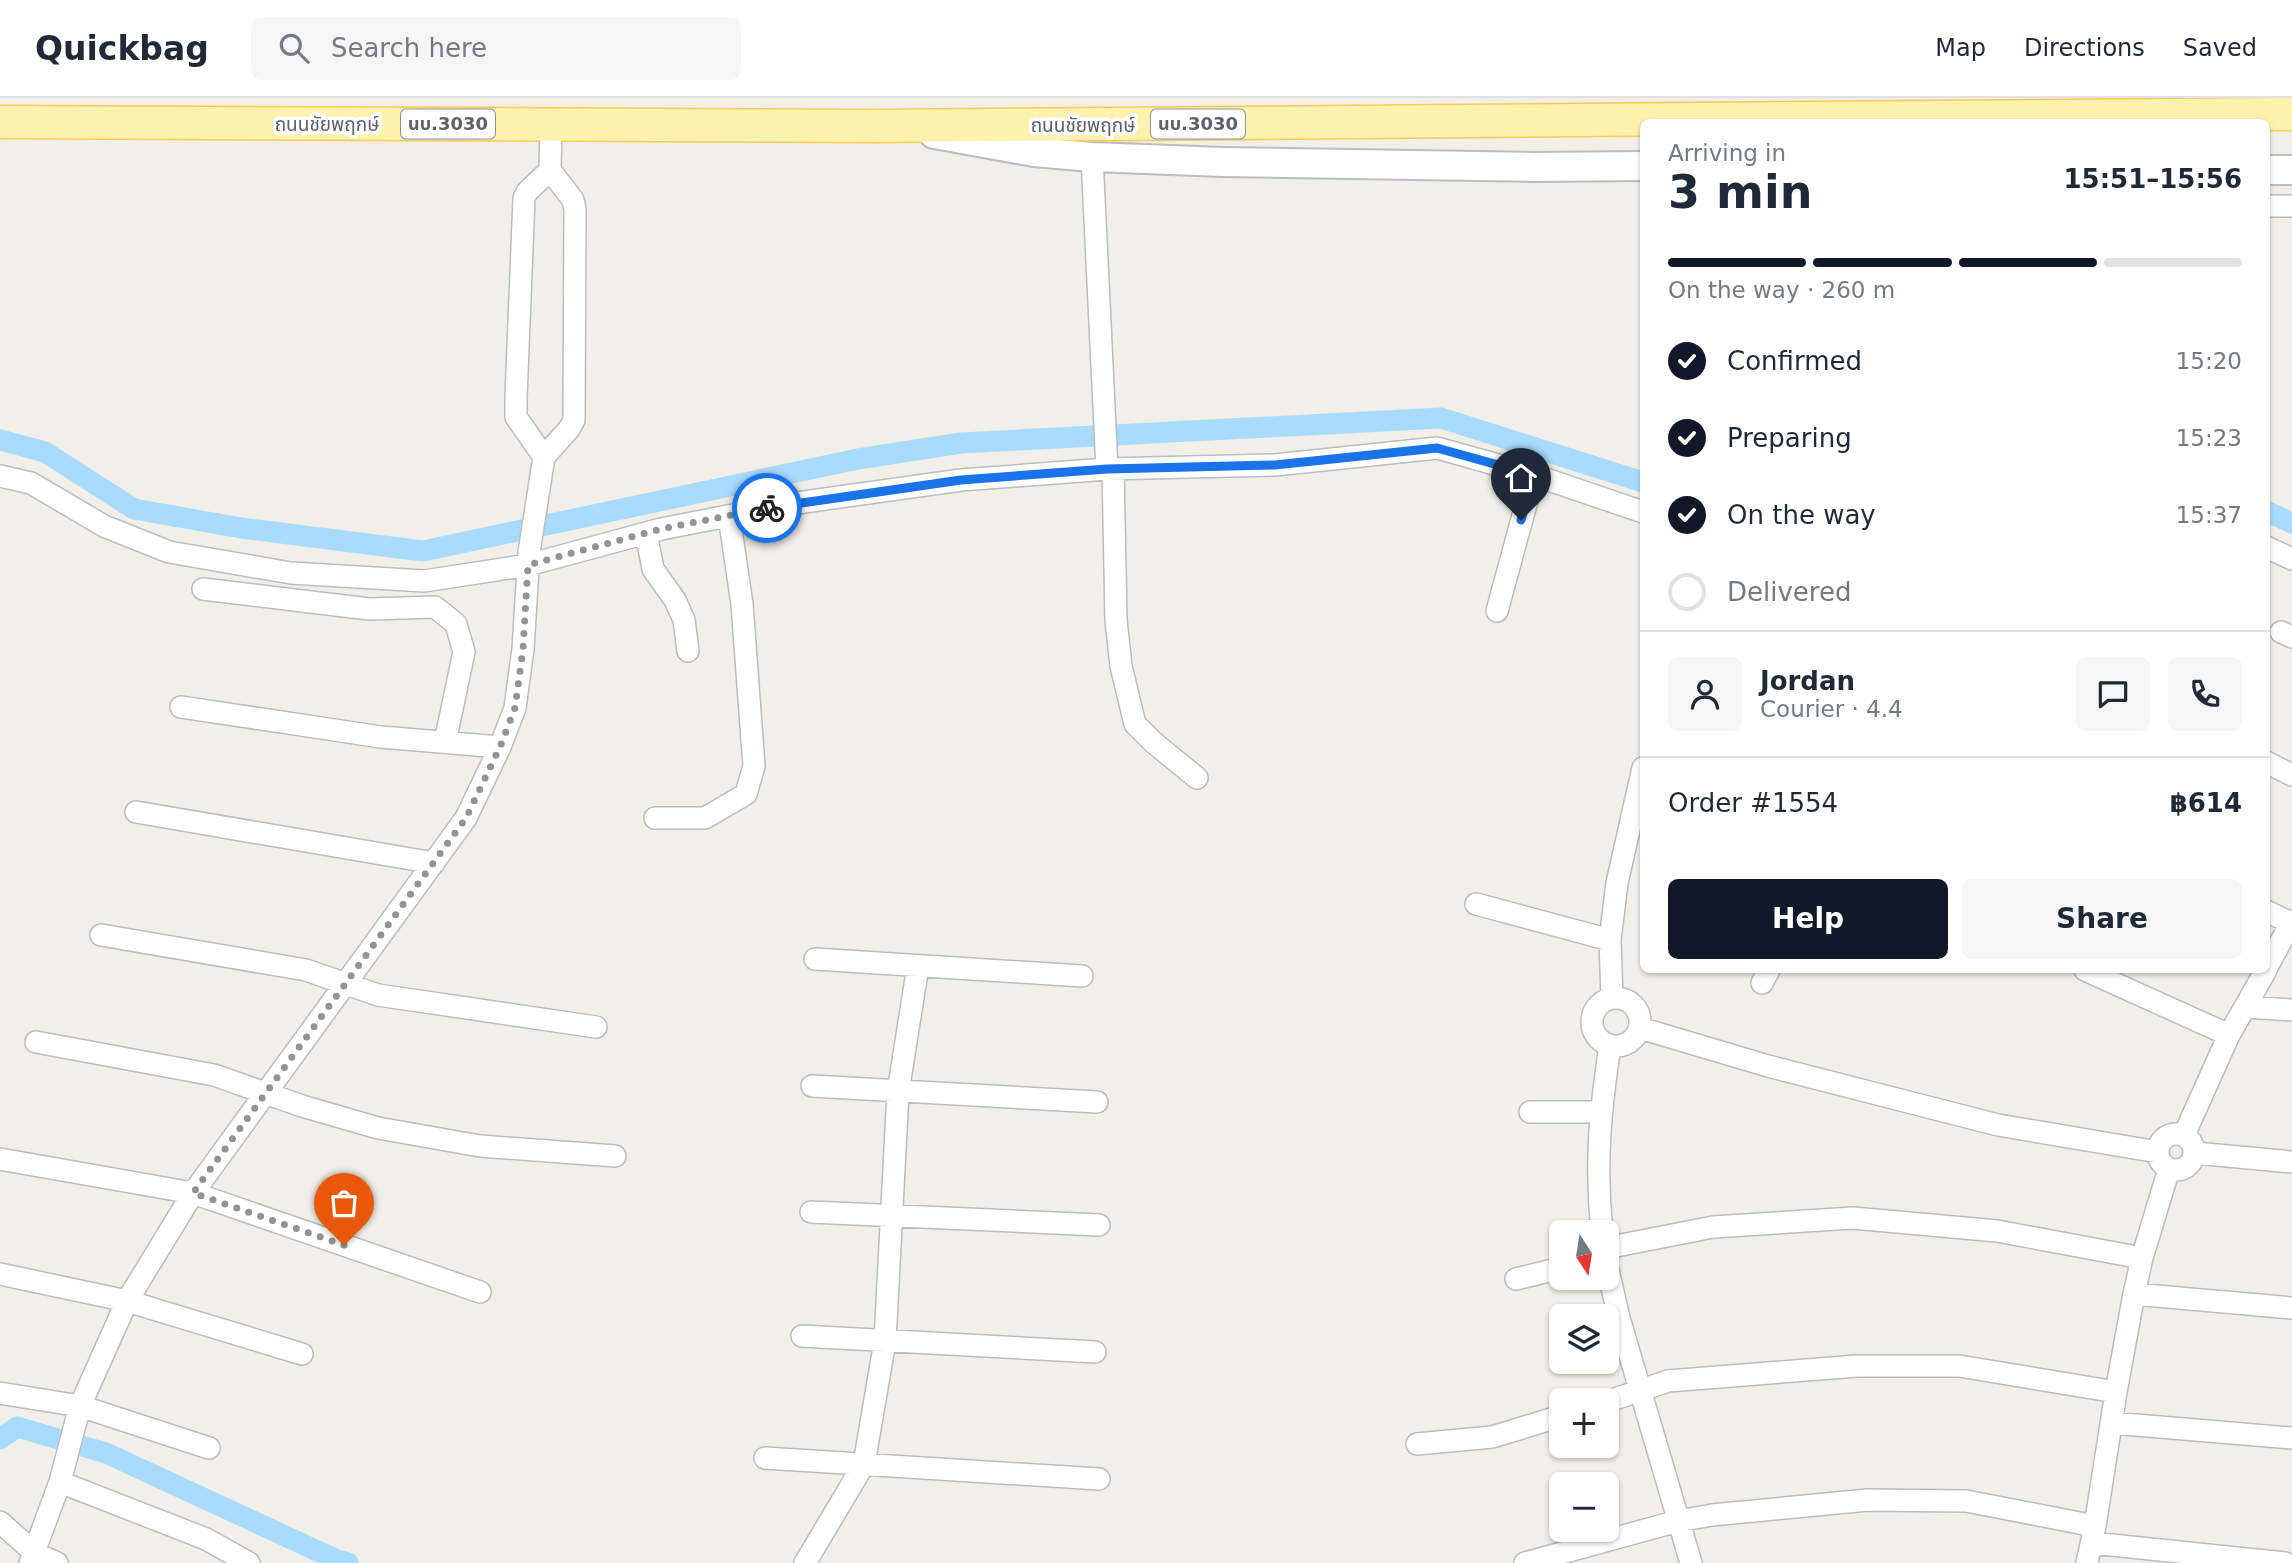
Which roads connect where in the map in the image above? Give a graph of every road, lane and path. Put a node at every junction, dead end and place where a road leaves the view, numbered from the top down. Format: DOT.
graph roads {
  1 [pos="2292,114"];
  2 [pos="0,122"];
  3 [pos="551,124"];
  4 [pos="897,126"];
  5 [pos="2292,129"];
  6 [pos="2270,130"];
  7 [pos="1092,157"];
  8 [pos="1640,166"];
  9 [pos="1534,167"];
  10 [pos="550,170"];
  11 [pos="2270,170"];
  12 [pos="2292,170"];
  13 [pos="1640,179"];
  14 [pos="2270,206"];
  15 [pos="2292,206"];
  16 [pos="544,457"];
  17 [pos="1109,466"];
  18 [pos="1534,475"];
  19 [pos="0,476"];
  20 [pos="1640,511"];
  21 [pos="729,516"];
  22 [pos="646,533"];
  23 [pos="2270,549"];
  24 [pos="528,559"];
  25 [pos="2292,559"];
  26 [pos="203,589"];
  27 [pos="1497,611"];
  28 [pos="688,651"];
  29 [pos="181,707"];
  30 [pos="445,742"];
  31 [pos="500,747"];
  32 [pos="2270,764"];
  33 [pos="2292,775"];
  34 [pos="1197,778"];
  35 [pos="1640,781"];
  36 [pos="136,812"];
  37 [pos="655,818"];
  38 [pos="434,863"];
  39 [pos="1476,904"];
  40 [pos="2270,913"];
  41 [pos="2292,922"];
  42 [pos="101,935"];
  43 [pos="1609,940"];
  44 [pos="815,959"];
  45 [pos="2270,962"];
  46 [pos="918,966"];
  47 [pos="2092,973"];
  48 [pos="2264,973"];
  49 [pos="1082,976"];
  50 [pos="346,984"];
  51 [pos="1612,998"];
  52 [pos="2246,1007"];
  53 [pos="2292,1010"];
  54 [pos="596,1027"];
  55 [pos="1640,1028"];
  56 [pos="2229,1035"];
  57 [pos="36,1042"];
  58 [pos="1610,1046"];
  59 [pos="812,1086"];
  60 [pos="898,1093"];
  61 [pos="266,1094"];
  62 [pos="1097,1102"];
  63 [pos="1530,1112"];
  64 [pos="1600,1112"];
  65 [pos="2190,1144"];
  66 [pos="615,1156"];
  67 [pos="0,1159"];
  68 [pos="2163,1161"];
  69 [pos="2292,1162"];
  70 [pos="193,1193"];
  71 [pos="811,1212"];
  72 [pos="892,1216"];
  73 [pos="1601,1220"];
  74 [pos="1099,1225"];
  75 [pos="1619,1245"];
  76 [pos="2142,1258"];
  77 [pos="1549,1271"];
  78 [pos="0,1274"];
  79 [pos="1516,1279"];
  80 [pos="1613,1290"];
  81 [pos="480,1292"];
  82 [pos="2134,1294"];
  83 [pos="127,1301"];
  84 [pos="2292,1308"];
  85 [pos="802,1336"];
  86 [pos="885,1341"];
  87 [pos="1095,1352"];
  88 [pos="302,1354"];
  89 [pos="1639,1390"];
  90 [pos="2116,1392"];
  91 [pos="0,1393"];
  92 [pos="1619,1397"];
  93 [pos="79,1412"];
  94 [pos="1549,1420"];
  95 [pos="2112,1423"];
  96 [pos="2292,1438"];
  97 [pos="1417,1444"];
  98 [pos="209,1448"];
  99 [pos="765,1458"];
  100 [pos="864,1464"];
  101 [pos="62,1477"];
  102 [pos="1099,1479"];
  103 [pos="1678,1521"];
  104 [pos="0,1522"];
  105 [pos="2091,1544"];
  106 [pos="32,1558"];
  107 [pos="57,1563"];
  108 [pos="249,1563"];
  109 [pos="805,1563"];
  110 [pos="1525,1563"];
  111 [pos="1691,1563"];
  112 [pos="2285,1563"];
  1 -- 4 [label="main road, ถนนชัยพฤกษ์ / นบ.3030"];
  2 -- 3 [label="main road, ถนนชัยพฤกษ์ / นบ.3030"];
  3 -- 4 [label="main road, ถนนชัยพฤกษ์ / นบ.3030"];
  3 -- 10 [label="street"];
  4 -- 7 [label="main road"];
  5 -- 6 [label="main road"];
  7 -- 9 [label="main road"];
  7 -- 17 [label="street"];
  8 -- 9 [label="main road"];
  9 -- 13 [label="street"];
  10 -- 16 [label="street"];
  10 -- 16 [label="street"];
  11 -- 12 [label="main road"];
  14 -- 15 [label="street"];
  16 -- 24 [label="street"];
  17 -- 18 [label="street"];
  17 -- 21 [label="street"];
  17 -- 34 [label="street"];
  18 -- 20 [label="street"];
  18 -- 27 [label="street"];
  19 -- 24 [label="street"];
  21 -- 22 [label="street"];
  21 -- 37 [label="street"];
  22 -- 24 [label="street"];
  22 -- 28 [label="street"];
  23 -- 25 [label="street"];
  24 -- 31 [label="street"];
  26 -- 30 [label="street"];
  29 -- 30 [label="street"];
  30 -- 31 [label="street"];
  31 -- 38 [label="street"];
  32 -- 33 [label="street"];
  35 -- 43 [label="street"];
  36 -- 38 [label="street"];
  38 -- 50 [label="street"];
  39 -- 43 [label="street"];
  40 -- 41 [label="street"];
  41 -- 45 [label="street"];
  42 -- 50 [label="street"];
  43 -- 51 [label="street"];
  44 -- 46 [label="street"];
  46 -- 49 [label="street"];
  46 -- 60 [label="street"];
  47 -- 56 [label="street"];
  48 -- 52 [label="street"];
  50 -- 54 [label="street"];
  50 -- 61 [label="street"];
  51 -- 55 [label="street"];
  51 -- 58 [label="street"];
  52 -- 53 [label="street"];
  52 -- 56 [label="street"];
  55 -- 58 [label="street"];
  55 -- 68 [label="street"];
  56 -- 65 [label="street"];
  57 -- 61 [label="street"];
  58 -- 64 [label="street"];
  59 -- 60 [label="street"];
  60 -- 62 [label="street"];
  60 -- 72 [label="street"];
  61 -- 66 [label="street"];
  61 -- 70 [label="street"];
  63 -- 64 [label="street"];
  64 -- 73 [label="street"];
  65 -- 68 [label="street"];
  65 -- 68 [label="street"];
  65 -- 69 [label="street"];
  67 -- 70 [label="street"];
  68 -- 76 [label="street"];
  70 -- 81 [label="street"];
  70 -- 83 [label="street"];
  71 -- 72 [label="street"];
  72 -- 74 [label="street"];
  72 -- 86 [label="street"];
  75 -- 76 [label="street"];
  76 -- 82 [label="street"];
  77 -- 79 [label="street"];
  78 -- 83 [label="street"];
  80 -- 89 [label="street"];
  82 -- 84 [label="street"];
  82 -- 90 [label="street"];
  83 -- 88 [label="street"];
  83 -- 93 [label="street"];
  85 -- 86 [label="street"];
  86 -- 87 [label="street"];
  86 -- 100 [label="street"];
  89 -- 90 [label="street"];
  89 -- 92 [label="street"];
  89 -- 103 [label="street"];
  90 -- 95 [label="street"];
  91 -- 93 [label="street"];
  93 -- 98 [label="street"];
  93 -- 101 [label="street"];
  94 -- 97 [label="street"];
  95 -- 96 [label="street"];
  95 -- 105 [label="street"];
  99 -- 100 [label="street"];
  100 -- 102 [label="street"];
  100 -- 109 [label="street"];
  101 -- 106 [label="street"];
  101 -- 108 [label="street"];
  103 -- 105 [label="street"];
  103 -- 110 [label="street"];
  103 -- 111 [label="street"];
  104 -- 106 [label="street"];
  105 -- 112 [label="street"];
  106 -- 107 [label="street"];
}
